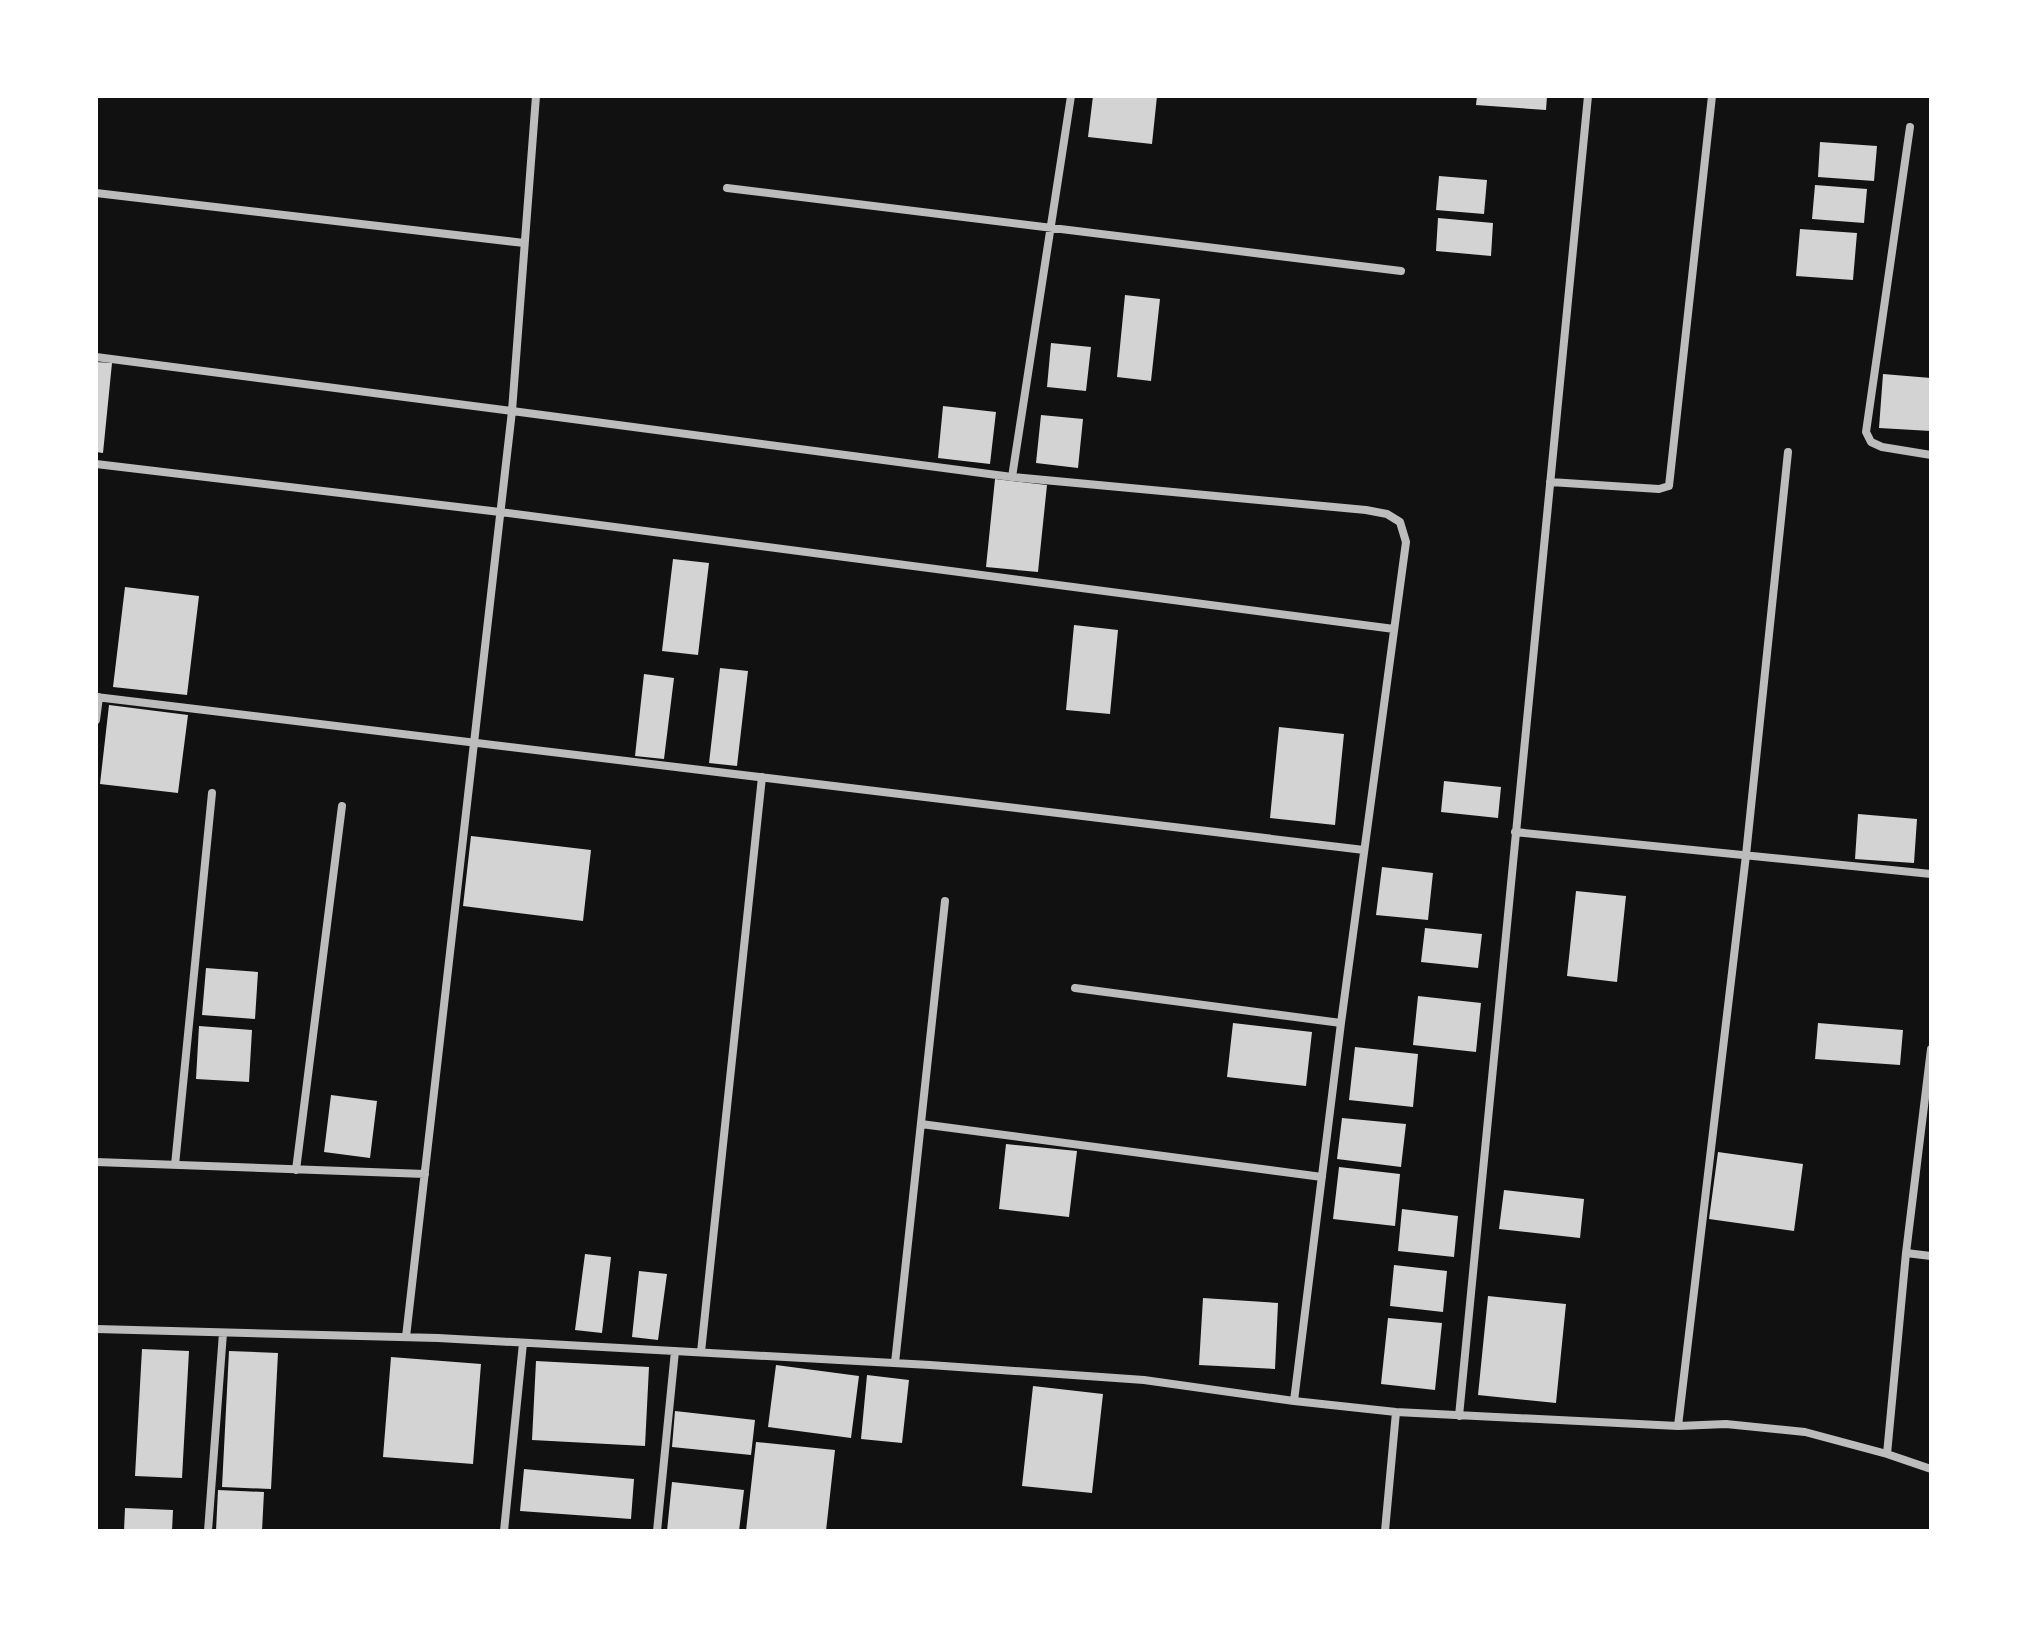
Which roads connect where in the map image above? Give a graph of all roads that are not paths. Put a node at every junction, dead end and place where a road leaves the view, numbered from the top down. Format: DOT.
graph roads {
  1 [pos="536,96"];
  2 [pos="1071,96"];
  3 [pos="1588,96"];
  4 [pos="1712,96"];
  5 [pos="1910,127"];
  6 [pos="727,188"];
  7 [pos="96,193"];
  8 [pos="1051,228"];
  9 [pos="524,243"];
  10 [pos="1401,271"];
  11 [pos="96,357"];
  12 [pos="512,411"];
  13 [pos="1788,452"];
  14 [pos="1931,455"];
  15 [pos="96,464"];
  16 [pos="1012,477"];
  17 [pos="1550,482"];
  18 [pos="500,512"];
  19 [pos="1394,629"];
  20 [pos="97,697"];
  21 [pos="96,720"];
  22 [pos="474,743"];
  23 [pos="762,777"];
  24 [pos="212,793"];
  25 [pos="342,806"];
  26 [pos="1515,832"];
  27 [pos="1364,850"];
  28 [pos="1746,855"];
  29 [pos="1931,874"];
  30 [pos="945,901"];
  31 [pos="1075,988"];
  32 [pos="1341,1023"];
  33 [pos="1931,1049"];
  34 [pos="921,1124"];
  35 [pos="96,1162"];
  36 [pos="175,1165"];
  37 [pos="296,1170"];
  38 [pos="425,1174"];
  39 [pos="1322,1177"];
  40 [pos="1906,1253"];
  41 [pos="1931,1256"];
  42 [pos="96,1329"];
  43 [pos="223,1333"];
  44 [pos="406,1337"];
  45 [pos="523,1343"];
  46 [pos="675,1351"];
  47 [pos="701,1352"];
  48 [pos="895,1363"];
  49 [pos="1294,1401"];
  50 [pos="1396,1412"];
  51 [pos="1459,1416"];
  52 [pos="1678,1426"];
  53 [pos="1887,1454"];
  54 [pos="1931,1469"];
  55 [pos="208,1531"];
  56 [pos="504,1531"];
  57 [pos="657,1531"];
  58 [pos="1385,1531"];
  1 -- 9 [label="street"];
  2 -- 8 [label="street"];
  3 -- 17 [label="street"];
  4 -- 17 [label="street"];
  5 -- 14 [label="street"];
  6 -- 8 [label="street"];
  7 -- 9 [label="street"];
  8 -- 10 [label="street"];
  8 -- 16 [label="street"];
  9 -- 12 [label="street"];
  11 -- 12 [label="street"];
  12 -- 16 [label="street"];
  12 -- 18 [label="street"];
  13 -- 28 [label="street"];
  15 -- 18 [label="street"];
  16 -- 19 [label="street"];
  17 -- 26 [label="street"];
  18 -- 19 [label="street"];
  18 -- 22 [label="street"];
  19 -- 27 [label="street"];
  20 -- 21 [label="street"];
  20 -- 22 [label="street"];
  22 -- 23 [label="street"];
  22 -- 38 [label="street"];
  23 -- 27 [label="street"];
  23 -- 47 [label="street"];
  24 -- 36 [label="street"];
  25 -- 37 [label="street"];
  26 -- 28 [label="street"];
  26 -- 51 [label="street"];
  27 -- 32 [label="street"];
  28 -- 29 [label="street"];
  28 -- 52 [label="street"];
  30 -- 34 [label="street"];
  31 -- 32 [label="street"];
  32 -- 39 [label="street"];
  33 -- 40 [label="street"];
  34 -- 39 [label="street"];
  34 -- 48 [label="street"];
  35 -- 36 [label="street"];
  36 -- 37 [label="street"];
  37 -- 38 [label="street"];
  38 -- 44 [label="street"];
  39 -- 49 [label="street"];
  40 -- 41 [label="street"];
  40 -- 53 [label="street"];
  42 -- 43 [label="street"];
  43 -- 44 [label="street"];
  43 -- 55 [label="street"];
  44 -- 45 [label="street"];
  45 -- 46 [label="street"];
  45 -- 56 [label="street"];
  46 -- 47 [label="street"];
  46 -- 57 [label="street"];
  47 -- 48 [label="street"];
  48 -- 49 [label="street"];
  49 -- 50 [label="street"];
  50 -- 51 [label="street"];
  50 -- 58 [label="street"];
  51 -- 52 [label="street"];
  52 -- 53 [label="street"];
  53 -- 54 [label="street"];
}
